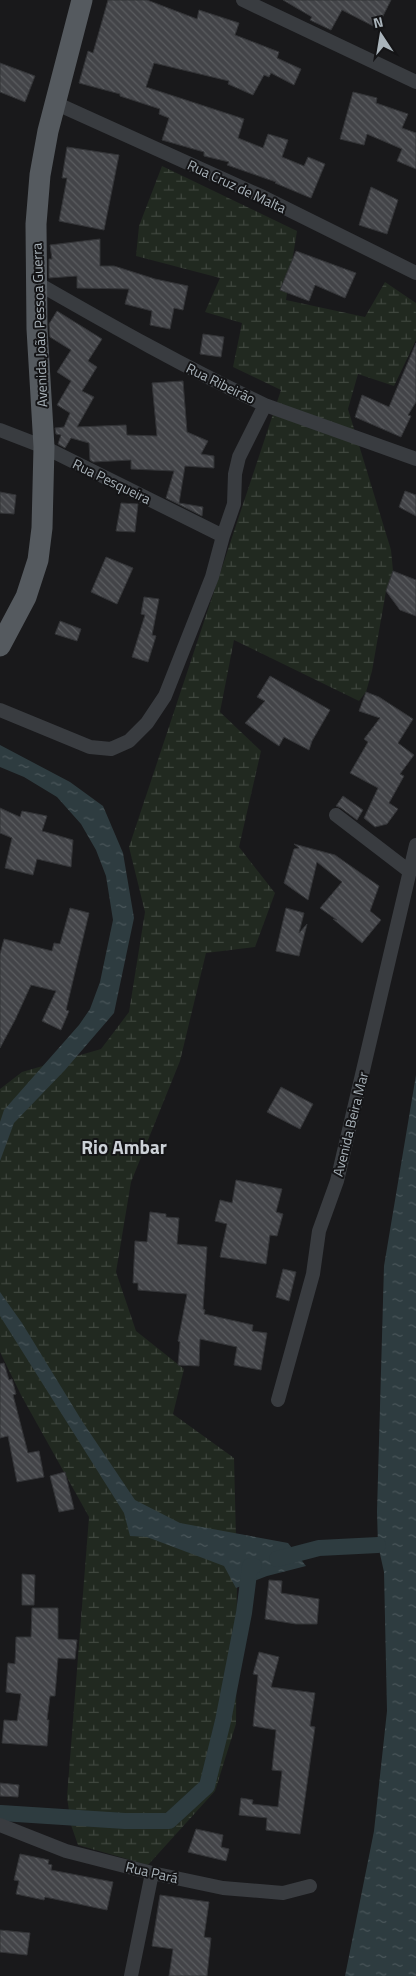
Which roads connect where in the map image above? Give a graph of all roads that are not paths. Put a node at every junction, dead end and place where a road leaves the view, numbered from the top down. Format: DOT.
graph roads {
  1 [pos="82,0"];
  2 [pos="243,0"];
  3 [pos="416,82"];
  4 [pos="55,102"];
  5 [pos="416,273"];
  6 [pos="37,282"];
  7 [pos="265,405"];
  8 [pos="0,430"];
  9 [pos="44,448"];
  10 [pos="416,459"];
  11 [pos="223,536"];
  12 [pos="0,646"];
  13 [pos="0,710"];
  14 [pos="336,815"];
  15 [pos="416,845"];
  16 [pos="409,871"];
  17 [pos="278,1400"];
  18 [pos="0,1825"];
  19 [pos="152,1873"];
  20 [pos="310,1886"];
  21 [pos="131,1976"];
  1 -- 4 [label="main road, Avenida João Pessoa Guerra"];
  2 -- 3 [label="street"];
  4 -- 5 [label="street, Rua Cruz de Malta"];
  4 -- 6 [label="main road, Avenida João Pessoa Guerra"];
  6 -- 7 [label="street, Rua Ribeirão"];
  6 -- 9 [label="main road, Avenida João Pessoa Guerra"];
  7 -- 10 [label="street, Rua Ribeirão"];
  7 -- 11 [label="street"];
  8 -- 9 [label="street, Rua Pesqueira"];
  9 -- 11 [label="street, Rua Pesqueira"];
  9 -- 12 [label="main road, Avenida João Pessoa Guerra"];
  11 -- 13 [label="street"];
  14 -- 16 [label="street"];
  15 -- 16 [label="street, Avenida Beira Mar"];
  16 -- 17 [label="street, Avenida Beira Mar"];
  18 -- 19 [label="street, Rua Pará"];
  19 -- 20 [label="street, Rua Pará"];
  19 -- 21 [label="street"];
}
